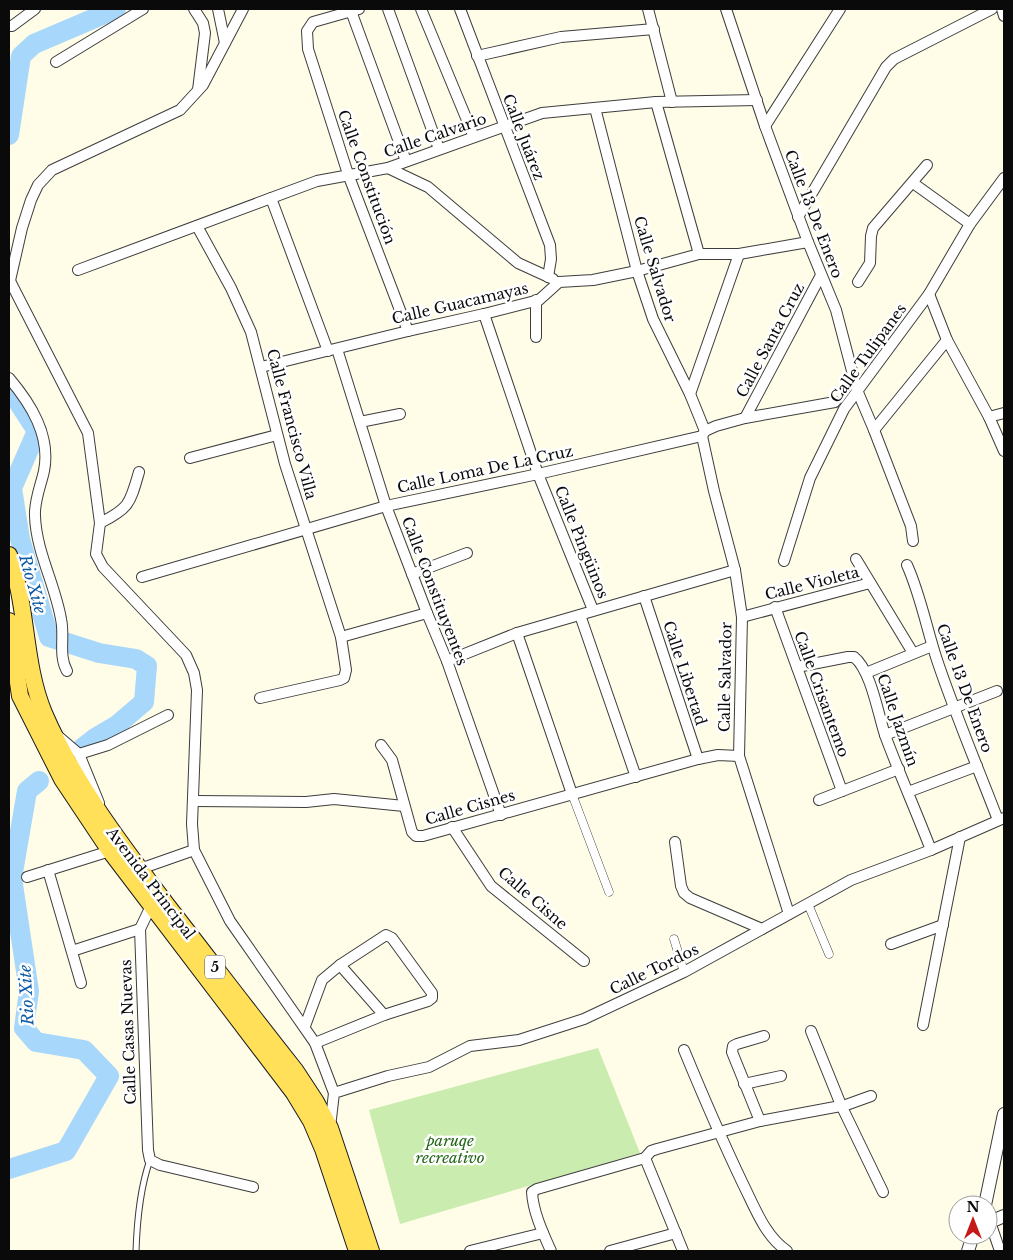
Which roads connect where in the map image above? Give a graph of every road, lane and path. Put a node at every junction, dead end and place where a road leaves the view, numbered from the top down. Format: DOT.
graph roads {
  1 [pos="35,9"];
  2 [pos="143,9"];
  3 [pos="194,9"];
  4 [pos="218,9"];
  5 [pos="244,9"];
  6 [pos="388,9"];
  7 [pos="421,9"];
  8 [pos="460,9"];
  9 [pos="648,9"];
  10 [pos="726,9"];
  11 [pos="840,9"];
  12 [pos="992,9"];
  13 [pos="1002,9"];
  14 [pos="355,10"];
  15 [pos="1004,16"];
  16 [pos="9,26"];
  17 [pos="654,29"];
  18 [pos="225,44"];
  19 [pos="477,56"];
  20 [pos="56,62"];
  21 [pos="197,93"];
  22 [pos="757,100"];
  23 [pos="656,102"];
  24 [pos="672,102"];
  25 [pos="595,108"];
  26 [pos="765,126"];
  27 [pos="504,127"];
  28 [pos="474,137"];
  29 [pos="439,149"];
  30 [pos="406,161"];
  31 [pos="927,165"];
  32 [pos="388,168"];
  33 [pos="348,174"];
  34 [pos="1004,178"];
  35 [pos="913,183"];
  36 [pos="271,198"];
  37 [pos="798,217"];
  38 [pos="970,224"];
  39 [pos="197,226"];
  40 [pos="808,242"];
  41 [pos="699,254"];
  42 [pos="739,254"];
  43 [pos="78,270"];
  44 [pos="637,271"];
  45 [pos="821,275"];
  46 [pos="548,277"];
  47 [pos="559,282"];
  48 [pos="858,282"];
  49 [pos="10,283"];
  50 [pos="929,294"];
  51 [pos="536,300"];
  52 [pos="484,314"];
  53 [pos="408,331"];
  54 [pos="536,337"];
  55 [pos="947,340"];
  56 [pos="332,350"];
  57 [pos="261,367"];
  58 [pos="9,378"];
  59 [pos="857,390"];
  60 [pos="690,394"];
  61 [pos="834,402"];
  62 [pos="1004,413"];
  63 [pos="400,414"];
  64 [pos="989,417"];
  65 [pos="745,418"];
  66 [pos="360,422"];
  67 [pos="874,430"];
  68 [pos="704,434"];
  69 [pos="277,435"];
  70 [pos="1004,451"];
  71 [pos="190,458"];
  72 [pos="139,472"];
  73 [pos="538,474"];
  74 [pos="386,506"];
  75 [pos="100,523"];
  76 [pos="306,529"];
  77 [pos="913,541"];
  78 [pos="467,553"];
  79 [pos="9,555"];
  80 [pos="856,559"];
  81 [pos="784,561"];
  82 [pos="907,565"];
  83 [pos="736,570"];
  84 [pos="412,574"];
  85 [pos="142,577"];
  86 [pos="870,584"];
  87 [pos="644,596"];
  88 [pos="776,607"];
  89 [pos="593,610"];
  90 [pos="427,613"];
  91 [pos="580,615"];
  92 [pos="742,617"];
  93 [pos="9,621"];
  94 [pos="516,633"];
  95 [pos="341,637"];
  96 [pos="932,646"];
  97 [pos="913,653"];
  98 [pos="447,660"];
  99 [pos="797,668"];
  100 [pos="67,671"];
  101 [pos="866,673"];
  102 [pos="997,691"];
  103 [pos="14,694"];
  104 [pos="36,694"];
  105 [pos="260,698"];
  106 [pos="953,707"];
  107 [pos="168,715"];
  108 [pos="52,730"];
  109 [pos="885,734"];
  110 [pos="381,745"];
  111 [pos="79,754"];
  112 [pos="739,756"];
  113 [pos="698,759"];
  114 [pos="977,766"];
  115 [pos="899,769"];
  116 [pos="636,776"];
  117 [pos="842,791"];
  118 [pos="908,792"];
  119 [pos="572,794"];
  120 [pos="819,800"];
  121 [pos="194,801"];
  122 [pos="404,806"];
  123 [pos="501,815"];
  124 [pos="1001,819"];
  125 [pos="106,823"];
  126 [pos="452,827"];
  127 [pos="960,837"];
  128 [pos="674,842"];
  129 [pos="194,850"];
  130 [pos="931,850"];
  131 [pos="110,851"];
  132 [pos="140,869"];
  133 [pos="48,870"];
  134 [pos="27,877"];
  135 [pos="610,892"];
  136 [pos="808,904"];
  137 [pos="151,906"];
  138 [pos="789,914"];
  139 [pos="943,925"];
  140 [pos="140,929"];
  141 [pos="762,929"];
  142 [pos="674,939"];
  143 [pos="892,944"];
  144 [pos="72,951"];
  145 [pos="829,954"];
  146 [pos="584,961"];
  147 [pos="340,964"];
  148 [pos="684,972"];
  149 [pos="81,983"];
  150 [pos="384,1015"];
  151 [pos="923,1025"];
  152 [pos="305,1026"];
  153 [pos="811,1031"];
  154 [pos="764,1036"];
  155 [pos="315,1043"];
  156 [pos="684,1050"];
  157 [pos="781,1076"];
  158 [pos="744,1084"];
  159 [pos="334,1094"];
  160 [pos="871,1096"];
  161 [pos="841,1105"];
  162 [pos="1004,1114"];
  163 [pos="760,1121"];
  164 [pos="330,1128"];
  165 [pos="718,1132"];
  166 [pos="645,1158"];
  167 [pos="150,1160"];
  168 [pos="252,1187"];
  169 [pos="883,1192"];
  170 [pos="987,1195"];
  171 [pos="543,1233"];
  172 [pos="676,1233"];
  173 [pos="495,1248"];
  174 [pos="136,1251"];
  175 [pos="357,1251"];
  176 [pos="370,1251"];
  177 [pos="470,1251"];
  178 [pos="551,1251"];
  179 [pos="610,1251"];
  180 [pos="683,1251"];
  181 [pos="787,1251"];
  1 -- 16 [label="street"];
  2 -- 20 [label="street"];
  3 -- 21 [label="street"];
  4 -- 18 [label="street"];
  5 -- 18 [label="street"];
  6 -- 29 [label="street"];
  7 -- 28 [label="street"];
  8 -- 19 [label="street, Calle Juárez"];
  9 -- 17 [label="street"];
  10 -- 22 [label="street, Calle 13 De Enero"];
  11 -- 26 [label="street"];
  12 -- 37 [label="street"];
  13 -- 15 [label="street"];
  14 -- 30 [label="street"];
  14 -- 33 [label="street, Calle Constitución"];
  17 -- 19 [label="street"];
  17 -- 24 [label="street"];
  18 -- 21 [label="street"];
  19 -- 27 [label="street, Calle Juárez"];
  21 -- 49 [label="street"];
  22 -- 24 [label="street, Calle Calvario"];
  22 -- 26 [label="street, Calle 13 De Enero"];
  23 -- 24 [label="street, Calle Calvario"];
  23 -- 25 [label="street, Calle Calvario"];
  23 -- 41 [label="street"];
  25 -- 27 [label="street, Calle Calvario"];
  25 -- 44 [label="street, Calle Salvador"];
  26 -- 37 [label="street, Calle 13 De Enero"];
  27 -- 28 [label="street, Calle Calvario"];
  27 -- 46 [label="street, Calle Juárez"];
  28 -- 29 [label="street, Calle Calvario"];
  29 -- 30 [label="street, Calle Calvario"];
  30 -- 32 [label="street, Calle Calvario"];
  31 -- 35 [label="street"];
  32 -- 33 [label="street, Calle Calvario"];
  32 -- 46 [label="street"];
  33 -- 36 [label="street, Calle Calvario"];
  33 -- 53 [label="street, Calle Constitución"];
  34 -- 38 [label="street, Calle Tulipanes"];
  35 -- 38 [label="street"];
  35 -- 48 [label="street"];
  36 -- 39 [label="street, Calle Calvario"];
  36 -- 56 [label="street, Calle Constituyentes"];
  37 -- 40 [label="street, Calle 13 De Enero"];
  38 -- 50 [label="street, Calle Tulipanes"];
  39 -- 43 [label="street, Calle Calvario"];
  39 -- 57 [label="street, Calle Francisco Villa"];
  40 -- 42 [label="street"];
  40 -- 45 [label="street, Calle 13 De Enero"];
  41 -- 42 [label="street"];
  41 -- 44 [label="street"];
  42 -- 60 [label="street"];
  44 -- 47 [label="street"];
  44 -- 60 [label="street, Calle Salvador"];
  45 -- 59 [label="street, Calle 13 De Enero"];
  45 -- 65 [label="street, Calle Santa Cruz"];
  46 -- 47 [label="street"];
  47 -- 51 [label="street, Calle Guacamayas"];
  49 -- 75 [label="street"];
  50 -- 55 [label="street"];
  50 -- 59 [label="street, Calle Tulipanes"];
  51 -- 52 [label="street, Calle Guacamayas"];
  51 -- 54 [label="street"];
  52 -- 53 [label="street, Calle Guacamayas"];
  52 -- 73 [label="street, Calle Pingüinos"];
  53 -- 56 [label="street, Calle Guacamayas"];
  55 -- 64 [label="street"];
  55 -- 67 [label="street"];
  56 -- 57 [label="street, Calle Guacamayas"];
  56 -- 66 [label="street, Calle Constituyentes"];
  57 -- 69 [label="street, Calle Francisco Villa"];
  58 -- 100 [label="street"];
  59 -- 67 [label="street, Calle 13 De Enero"];
  59 -- 81 [label="street, Calle Tulipanes"];
  60 -- 68 [label="street, Calle Salvador"];
  61 -- 65 [label="street, Calle Loma De La Cruz"];
  62 -- 64 [label="street"];
  63 -- 66 [label="street"];
  64 -- 70 [label="street"];
  65 -- 68 [label="street, Calle Loma De La Cruz"];
  66 -- 74 [label="street, Calle Constituyentes"];
  67 -- 77 [label="street, Calle 13 De Enero"];
  68 -- 73 [label="street, Calle Loma De La Cruz"];
  68 -- 83 [label="street, Calle Salvador"];
  69 -- 71 [label="street"];
  69 -- 76 [label="street, Calle Francisco Villa"];
  72 -- 75 [label="street"];
  73 -- 74 [label="street, Calle Loma De La Cruz"];
  73 -- 89 [label="street, Calle Pingüinos"];
  74 -- 76 [label="street, Calle Loma De La Cruz"];
  74 -- 84 [label="street, Calle Constituyentes"];
  75 -- 121 [label="street"];
  76 -- 85 [label="street, Calle Loma De La Cruz"];
  76 -- 95 [label="street, Calle Francisco Villa"];
  78 -- 84 [label="street"];
  79 -- 104 [label="main road, 5"];
  80 -- 86 [label="street"];
  82 -- 96 [label="street, Calle 13 De Enero"];
  83 -- 87 [label="street"];
  83 -- 92 [label="street, Calle Salvador"];
  84 -- 90 [label="street, Calle Constituyentes"];
  86 -- 88 [label="street, Calle Violeta"];
  86 -- 97 [label="street, Calle Violeta"];
  87 -- 89 [label="street"];
  87 -- 113 [label="street, Calle Libertad"];
  88 -- 92 [label="street, Calle Violeta"];
  88 -- 99 [label="street, Calle Crisantemo"];
  89 -- 91 [label="street"];
  90 -- 95 [label="street"];
  90 -- 98 [label="street, Calle Constituyentes"];
  91 -- 94 [label="street"];
  91 -- 116 [label="street"];
  92 -- 112 [label="street, Calle Salvador"];
  93 -- 103 [label="main road, 5"];
  94 -- 98 [label="street"];
  94 -- 119 [label="street"];
  95 -- 105 [label="street, Calle Francisco Villa"];
  96 -- 97 [label="street"];
  96 -- 106 [label="street, Calle 13 De Enero"];
  97 -- 101 [label="street"];
  98 -- 123 [label="street, Calle Constituyentes"];
  99 -- 101 [label="street, Calle Jazmín"];
  99 -- 117 [label="street, Calle Crisantemo"];
  101 -- 109 [label="street, Calle Jazmín"];
  102 -- 106 [label="street"];
  103 -- 104 [label="street"];
  103 -- 131 [label="main road, Avenida Principal / 5"];
  104 -- 108 [label="main road, Avenida Principal / 5"];
  106 -- 109 [label="street"];
  106 -- 114 [label="street, Calle 13 De Enero"];
  107 -- 111 [label="street"];
  108 -- 111 [label="street"];
  108 -- 125 [label="main road, Avenida Principal / 5"];
  109 -- 115 [label="street, Calle Jazmín"];
  110 -- 122 [label="street"];
  111 -- 125 [label="street"];
  112 -- 113 [label="street, Calle Cisnes"];
  112 -- 138 [label="street, Calle Salvador"];
  113 -- 116 [label="street, Calle Cisnes"];
  114 -- 118 [label="street"];
  114 -- 124 [label="street, Calle 13 De Enero"];
  115 -- 117 [label="street"];
  115 -- 118 [label="street, Calle Jazmín"];
  116 -- 119 [label="street, Calle Cisnes"];
  117 -- 120 [label="street"];
  118 -- 130 [label="street, Calle Jazmín"];
  119 -- 123 [label="street, Calle Cisnes"];
  119 -- 135 [label="street"];
  121 -- 122 [label="street, Calle Cisnes"];
  121 -- 129 [label="street"];
  122 -- 126 [label="street, Calle Cisnes"];
  123 -- 126 [label="street, Calle Cisnes"];
  124 -- 127 [label="street, Calle Tordos"];
  125 -- 132 [label="main road, Avenida Principal / 5"];
  126 -- 146 [label="street, Calle Cisne"];
  127 -- 130 [label="street, Calle Tordos"];
  127 -- 139 [label="street"];
  128 -- 141 [label="street"];
  129 -- 132 [label="street"];
  129 -- 152 [label="street"];
  130 -- 136 [label="street, Calle Tordos"];
  131 -- 133 [label="street"];
  131 -- 137 [label="main road, Avenida Principal / 5"];
  132 -- 164 [label="main road, Avenida Principal / 5"];
  133 -- 134 [label="street"];
  133 -- 144 [label="street"];
  136 -- 138 [label="street, Calle Tordos"];
  136 -- 145 [label="street"];
  137 -- 140 [label="street, Calle Casas Nuevas"];
  137 -- 175 [label="main road, Avenida Principal / 5"];
  138 -- 141 [label="street, Calle Tordos"];
  139 -- 143 [label="street"];
  139 -- 151 [label="street"];
  140 -- 144 [label="street"];
  140 -- 167 [label="street, Calle Casas Nuevas"];
  141 -- 148 [label="street, Calle Tordos"];
  142 -- 148 [label="street"];
  144 -- 149 [label="street"];
  147 -- 150 [label="street"];
  147 -- 150 [label="street"];
  147 -- 152 [label="street"];
  148 -- 159 [label="street, Calle Tordos"];
  150 -- 155 [label="street"];
  152 -- 155 [label="street"];
  153 -- 161 [label="street"];
  154 -- 158 [label="street"];
  155 -- 159 [label="street"];
  156 -- 165 [label="street"];
  157 -- 158 [label="street"];
  158 -- 163 [label="street"];
  159 -- 164 [label="street"];
  160 -- 161 [label="street"];
  161 -- 163 [label="street"];
  161 -- 169 [label="street"];
  162 -- 170 [label="street"];
  163 -- 165 [label="street"];
  164 -- 176 [label="main road, Avenida Principal / 5"];
  165 -- 166 [label="street"];
  165 -- 181 [label="street"];
  166 -- 171 [label="street"];
  166 -- 172 [label="street"];
  167 -- 168 [label="street"];
  167 -- 174 [label="lane"];
  171 -- 173 [label="street"];
  171 -- 178 [label="street"];
  172 -- 179 [label="street"];
  172 -- 180 [label="street"];
  173 -- 177 [label="street"];
}
